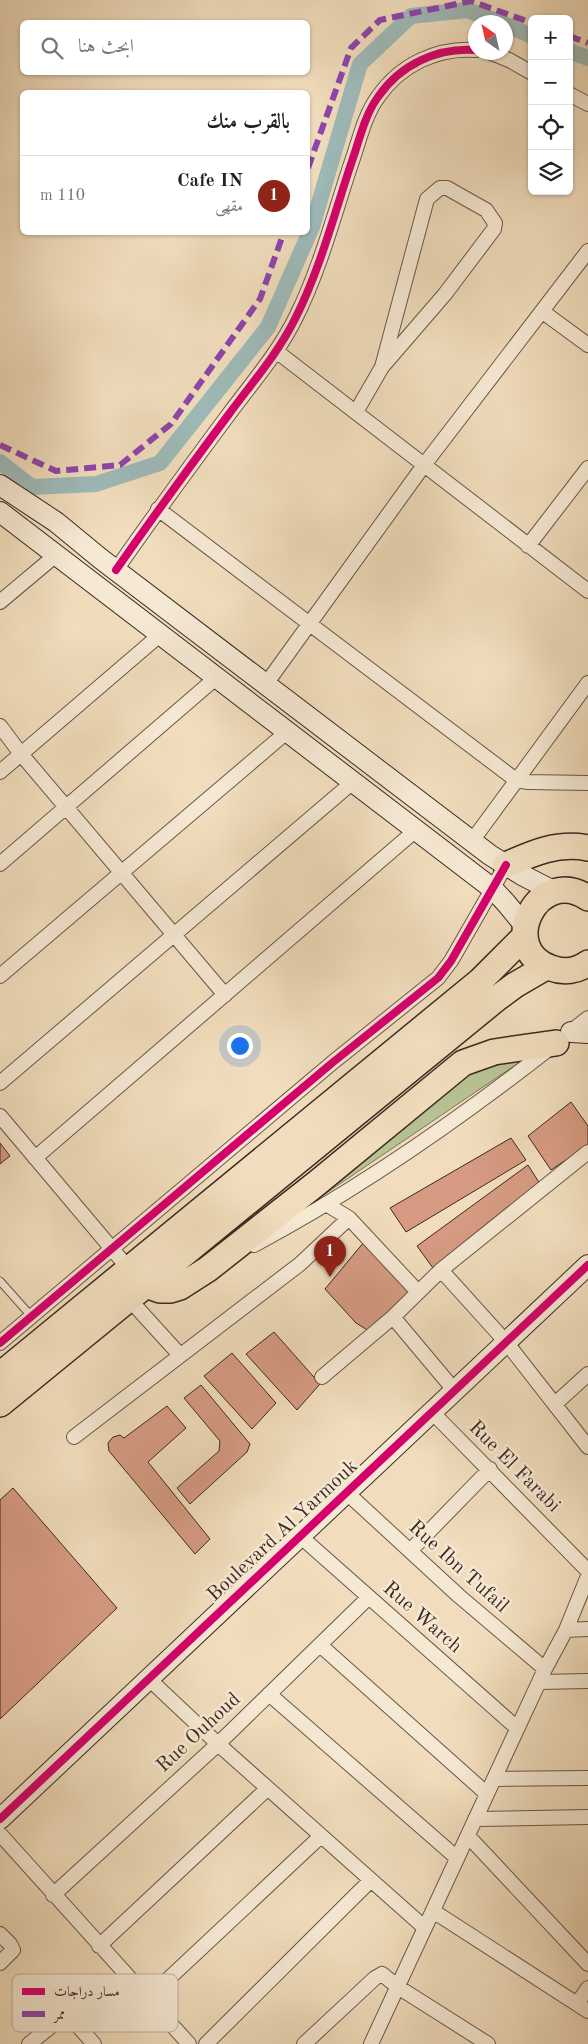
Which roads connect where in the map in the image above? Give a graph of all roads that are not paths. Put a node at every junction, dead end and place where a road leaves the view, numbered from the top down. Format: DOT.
graph roads {
  1 [pos="468,49"];
  2 [pos="509,60"];
  3 [pos="528,71"];
  4 [pos="573,96"];
  5 [pos="588,104"];
  6 [pos="588,251"];
  7 [pos="543,312"];
  8 [pos="588,345"];
  9 [pos="276,351"];
  10 [pos="382,367"];
  11 [pos="356,412"];
  12 [pos="424,466"];
  13 [pos="588,468"];
  14 [pos="0,485"];
  15 [pos="158,509"];
  16 [pos="0,512"];
  17 [pos="528,546"];
  18 [pos="56,554"];
  19 [pos="116,570"];
  20 [pos="588,591"];
  21 [pos="0,602"];
  22 [pos="309,624"];
  23 [pos="160,634"];
  24 [pos="217,677"];
  25 [pos="588,683"];
  26 [pos="266,684"];
  27 [pos="0,726"];
  28 [pos="288,732"];
  29 [pos="21,754"];
  30 [pos="0,772"];
  31 [pos="516,780"];
  32 [pos="354,782"];
  33 [pos="588,783"];
  34 [pos="66,807"];
  35 [pos="416,830"];
  36 [pos="472,841"];
  37 [pos="588,848"];
  38 [pos="0,864"];
  39 [pos="506,865"];
  40 [pos="122,873"];
  41 [pos="492,889"];
  42 [pos="576,892"];
  43 [pos="525,931"];
  44 [pos="174,935"];
  45 [pos="546,967"];
  46 [pos="584,971"];
  47 [pos="0,976"];
  48 [pos="225,995"];
  49 [pos="588,1018"];
  50 [pos="572,1036"];
  51 [pos="0,1083"];
  52 [pos="0,1116"];
  53 [pos="588,1152"];
  54 [pos="35,1158"];
  55 [pos="326,1204"];
  56 [pos="349,1218"];
  57 [pos="113,1249"];
  58 [pos="588,1266"];
  59 [pos="208,1269"];
  60 [pos="441,1270"];
  61 [pos="0,1281"];
  62 [pos="135,1284"];
  63 [pos="418,1292"];
  64 [pos="32,1317"];
  65 [pos="393,1317"];
  66 [pos="506,1342"];
  67 [pos="0,1343"];
  68 [pos="180,1354"];
  69 [pos="588,1374"];
  70 [pos="0,1375"];
  71 [pos="322,1377"];
  72 [pos="455,1391"];
  73 [pos="0,1404"];
  74 [pos="555,1404"];
  75 [pos="432,1412"];
  76 [pos="74,1437"];
  77 [pos="588,1447"];
  78 [pos="490,1469"];
  79 [pos="347,1493"];
  80 [pos="300,1536"];
  81 [pos="410,1551"];
  82 [pos="588,1571"];
  83 [pos="588,1576"];
  84 [pos="369,1598"];
  85 [pos="588,1629"];
  86 [pos="566,1630"];
  87 [pos="320,1645"];
  88 [pos="545,1669"];
  89 [pos="149,1679"];
  90 [pos="588,1681"];
  91 [pos="539,1682"];
  92 [pos="269,1694"];
  93 [pos="517,1728"];
  94 [pos="218,1744"];
  95 [pos="588,1778"];
  96 [pos="494,1779"];
  97 [pos="268,1789"];
  98 [pos="487,1794"];
  99 [pos="588,1818"];
  100 [pos="0,1819"];
  101 [pos="475,1819"];
  102 [pos="0,1834"];
  103 [pos="321,1836"];
  104 [pos="468,1836"];
  105 [pos="457,1858"];
  106 [pos="371,1880"];
  107 [pos="53,1895"];
  108 [pos="433,1911"];
  109 [pos="425,1928"];
  110 [pos="0,1934"];
  111 [pos="100,1946"];
  112 [pos="0,1963"];
  113 [pos="588,1964"];
  114 [pos="125,1974"];
  115 [pos="174,1974"];
  116 [pos="398,1987"];
  117 [pos="588,1988"];
  118 [pos="583,2008"];
  119 [pos="44,2032"];
  120 [pos="83,2032"];
  121 [pos="177,2032"];
  122 [pos="29,2044"];
  123 [pos="94,2044"];
  124 [pos="188,2044"];
  125 [pos="206,2044"];
  126 [pos="304,2044"];
  127 [pos="371,2044"];
  128 [pos="488,2044"];
  1 -- 9 [label="street"];
  2 -- 3 [label="street"];
  4 -- 5 [label="street"];
  6 -- 7 [label="street"];
  7 -- 8 [label="street"];
  7 -- 12 [label="street"];
  9 -- 11 [label="street"];
  9 -- 15 [label="street"];
  10 -- 10 [label="street"];
  10 -- 11 [label="street"];
  11 -- 12 [label="street"];
  12 -- 17 [label="street"];
  12 -- 22 [label="street"];
  13 -- 17 [label="street"];
  14 -- 19 [label="main road"];
  15 -- 19 [label="street"];
  15 -- 22 [label="street"];
  16 -- 18 [label="main road"];
  17 -- 20 [label="street"];
  18 -- 21 [label="street"];
  18 -- 23 [label="main road"];
  19 -- 26 [label="main road"];
  22 -- 26 [label="street"];
  22 -- 31 [label="street"];
  23 -- 24 [label="main road"];
  23 -- 29 [label="street"];
  24 -- 28 [label="main road"];
  24 -- 34 [label="street"];
  25 -- 31 [label="street"];
  26 -- 36 [label="main road"];
  27 -- 29 [label="street"];
  28 -- 32 [label="main road"];
  28 -- 40 [label="street"];
  29 -- 30 [label="street"];
  29 -- 34 [label="street"];
  31 -- 33 [label="street"];
  31 -- 36 [label="street"];
  32 -- 35 [label="main road"];
  32 -- 44 [label="street"];
  34 -- 38 [label="street"];
  34 -- 40 [label="street"];
  35 -- 41 [label="main road"];
  35 -- 48 [label="street"];
  36 -- 39 [label="main road"];
  37 -- 39 [label="highway"];
  39 -- 41 [label="street"];
  39 -- 42 [label="main road"];
  40 -- 44 [label="street"];
  40 -- 47 [label="street"];
  41 -- 43 [label="main road"];
  41 -- 57 [label="street"];
  42 -- 43 [label="highway"];
  43 -- 45 [label="highway"];
  43 -- 62 [label="highway"];
  44 -- 48 [label="street"];
  44 -- 51 [label="street"];
  45 -- 46 [label="highway"];
  45 -- 62 [label="highway"];
  48 -- 54 [label="street"];
  49 -- 50 [label="street"];
  50 -- 55 [label="street"];
  50 -- 59 [label="highway"];
  52 -- 54 [label="street"];
  53 -- 60 [label="street"];
  54 -- 57 [label="street"];
  55 -- 56 [label="street"];
  55 -- 59 [label="street"];
  56 -- 63 [label="street"];
  56 -- 68 [label="street"];
  57 -- 62 [label="street"];
  57 -- 64 [label="street"];
  58 -- 66 [label="main road, Boulevard Al Yarmouk"];
  59 -- 62 [label="highway"];
  60 -- 63 [label="street"];
  60 -- 66 [label="street"];
  61 -- 64 [label="lane"];
  62 -- 68 [label="street"];
  62 -- 70 [label="highway"];
  62 -- 73 [label="highway"];
  63 -- 65 [label="street"];
  64 -- 67 [label="street"];
  65 -- 71 [label="street"];
  65 -- 72 [label="street"];
  66 -- 72 [label="main road, Boulevard Al Yarmouk"];
  66 -- 74 [label="street"];
  68 -- 76 [label="street"];
  69 -- 74 [label="street"];
  72 -- 75 [label="main road, Boulevard Al Yarmouk"];
  74 -- 77 [label="street"];
  75 -- 78 [label="street, Rue El Farabi"];
  75 -- 79 [label="main road, Boulevard Al Yarmouk"];
  78 -- 81 [label="street"];
  78 -- 82 [label="street, Rue El Farabi"];
  79 -- 80 [label="main road, Boulevard Al Yarmouk"];
  79 -- 81 [label="street, Rue Ibn Tufail"];
  80 -- 84 [label="street, Rue Warch"];
  80 -- 89 [label="main road, Boulevard Al Yarmouk"];
  81 -- 88 [label="street, Rue Ibn Tufail"];
  83 -- 86 [label="street"];
  84 -- 87 [label="street, Rue Ouhoud"];
  84 -- 93 [label="street, Rue Warch"];
  85 -- 86 [label="street"];
  86 -- 88 [label="street"];
  87 -- 92 [label="street, Rue Ouhoud"];
  87 -- 98 [label="street"];
  88 -- 91 [label="street"];
  89 -- 94 [label="street"];
  89 -- 100 [label="main road, Boulevard Al Yarmouk"];
  90 -- 91 [label="street"];
  91 -- 93 [label="street"];
  92 -- 94 [label="street, Rue Ouhoud"];
  92 -- 105 [label="street"];
  93 -- 96 [label="street"];
  94 -- 97 [label="street"];
  94 -- 107 [label="street, Rue Ouhoud"];
  95 -- 96 [label="street"];
  96 -- 98 [label="street"];
  97 -- 103 [label="street"];
  97 -- 111 [label="street"];
  98 -- 101 [label="street"];
  99 -- 101 [label="street"];
  101 -- 104 [label="street"];
  102 -- 107 [label="street"];
  103 -- 106 [label="street"];
  103 -- 115 [label="street"];
  104 -- 105 [label="street"];
  104 -- 113 [label="street"];
  105 -- 108 [label="street"];
  106 -- 109 [label="street"];
  106 -- 125 [label="street"];
  107 -- 111 [label="street"];
  108 -- 109 [label="street"];
  108 -- 118 [label="street"];
  109 -- 116 [label="street"];
  110 -- 112 [label="street"];
  111 -- 114 [label="street"];
  116 -- 126 [label="street"];
  116 -- 127 [label="street"];
  116 -- 128 [label="street"];
  117 -- 118 [label="street"];
  119 -- 122 [label="street"];
  120 -- 123 [label="street"];
  121 -- 124 [label="street"];
}
